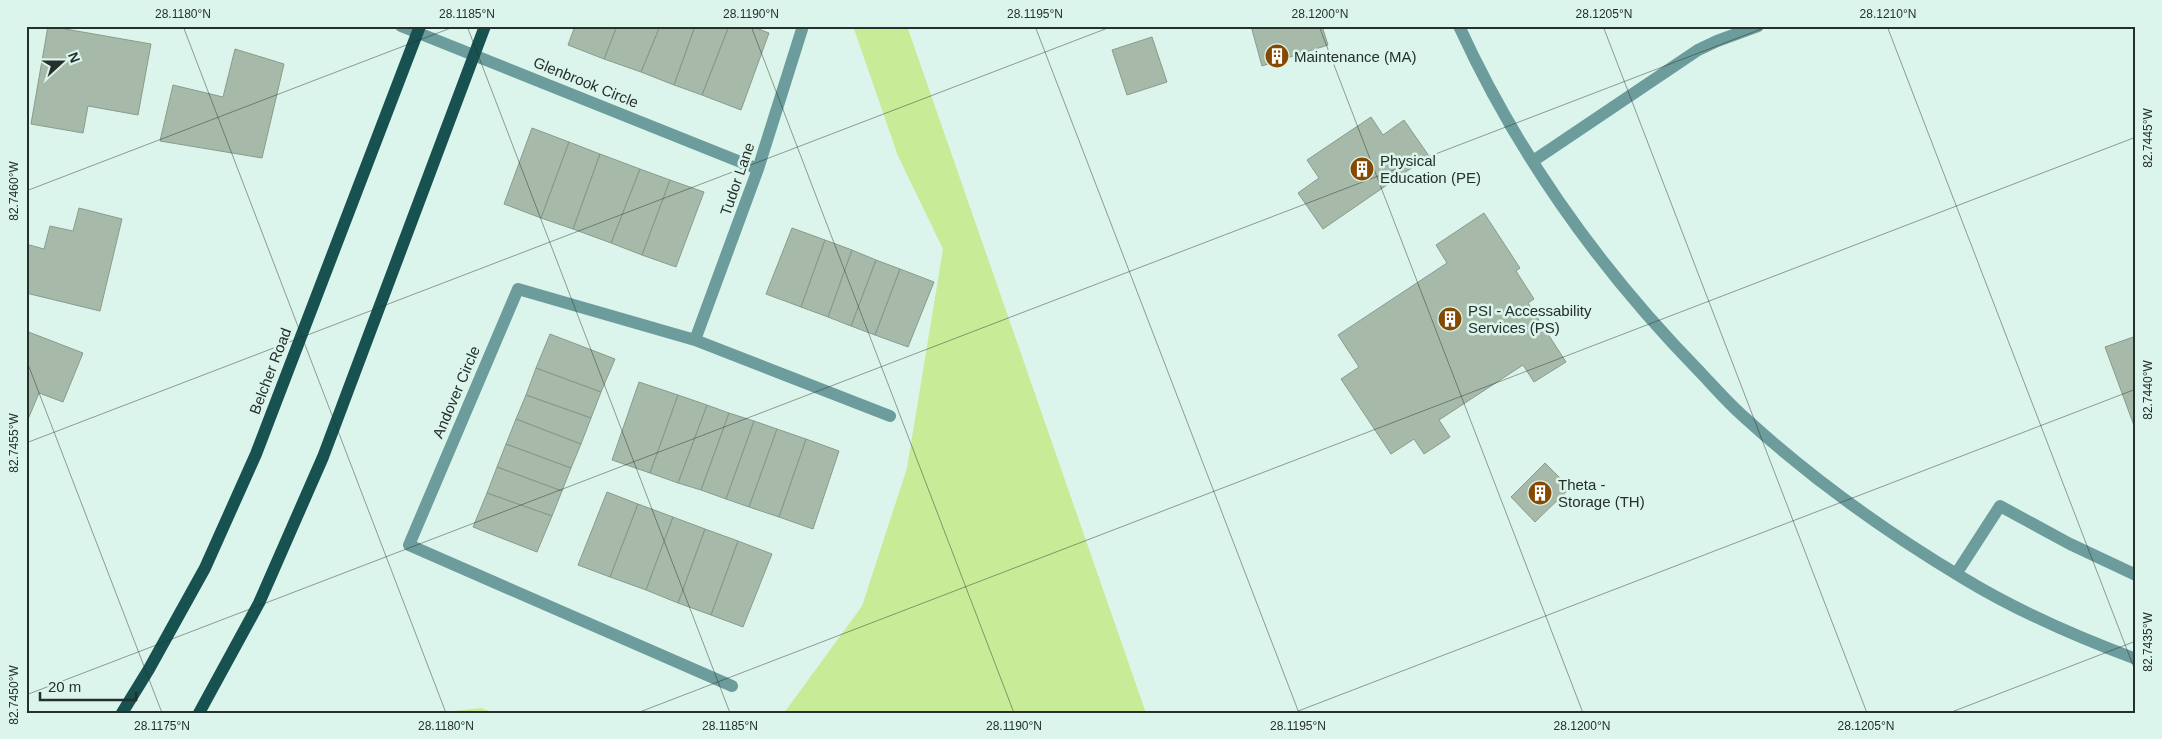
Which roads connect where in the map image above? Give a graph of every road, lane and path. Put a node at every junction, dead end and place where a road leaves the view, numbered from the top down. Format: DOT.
graph roads {
  1 [pos="401,26"];
  2 [pos="485,26"];
  3 [pos="803,26"];
  4 [pos="1459,26"];
  5 [pos="1758,26"];
  6 [pos="419,29"];
  7 [pos="474,55"];
  8 [pos="1533,160"];
  9 [pos="758,169"];
  10 [pos="695,340"];
  11 [pos="890,416"];
  12 [pos="1956,574"];
  13 [pos="2136,575"];
  14 [pos="2136,659"];
  15 [pos="732,686"];
  16 [pos="122,713"];
  17 [pos="199,713"];
  1 -- 6 [label="street, Glenbrook Circle"];
  2 -- 7 [label="main road"];
  3 -- 9 [label="street, Tudor Lane"];
  4 -- 8 [label="street"];
  5 -- 8 [label="street"];
  6 -- 7 [label="street, Glenbrook Circle"];
  6 -- 16 [label="main road, Belcher Road"];
  7 -- 9 [label="street, Glenbrook Circle"];
  7 -- 17 [label="main road"];
  8 -- 12 [label="street"];
  9 -- 10 [label="street, Tudor Lane"];
  10 -- 11 [label="street, Andover Circle"];
  10 -- 15 [label="street, Andover Circle"];
  12 -- 13 [label="street"];
  12 -- 14 [label="street"];
}
